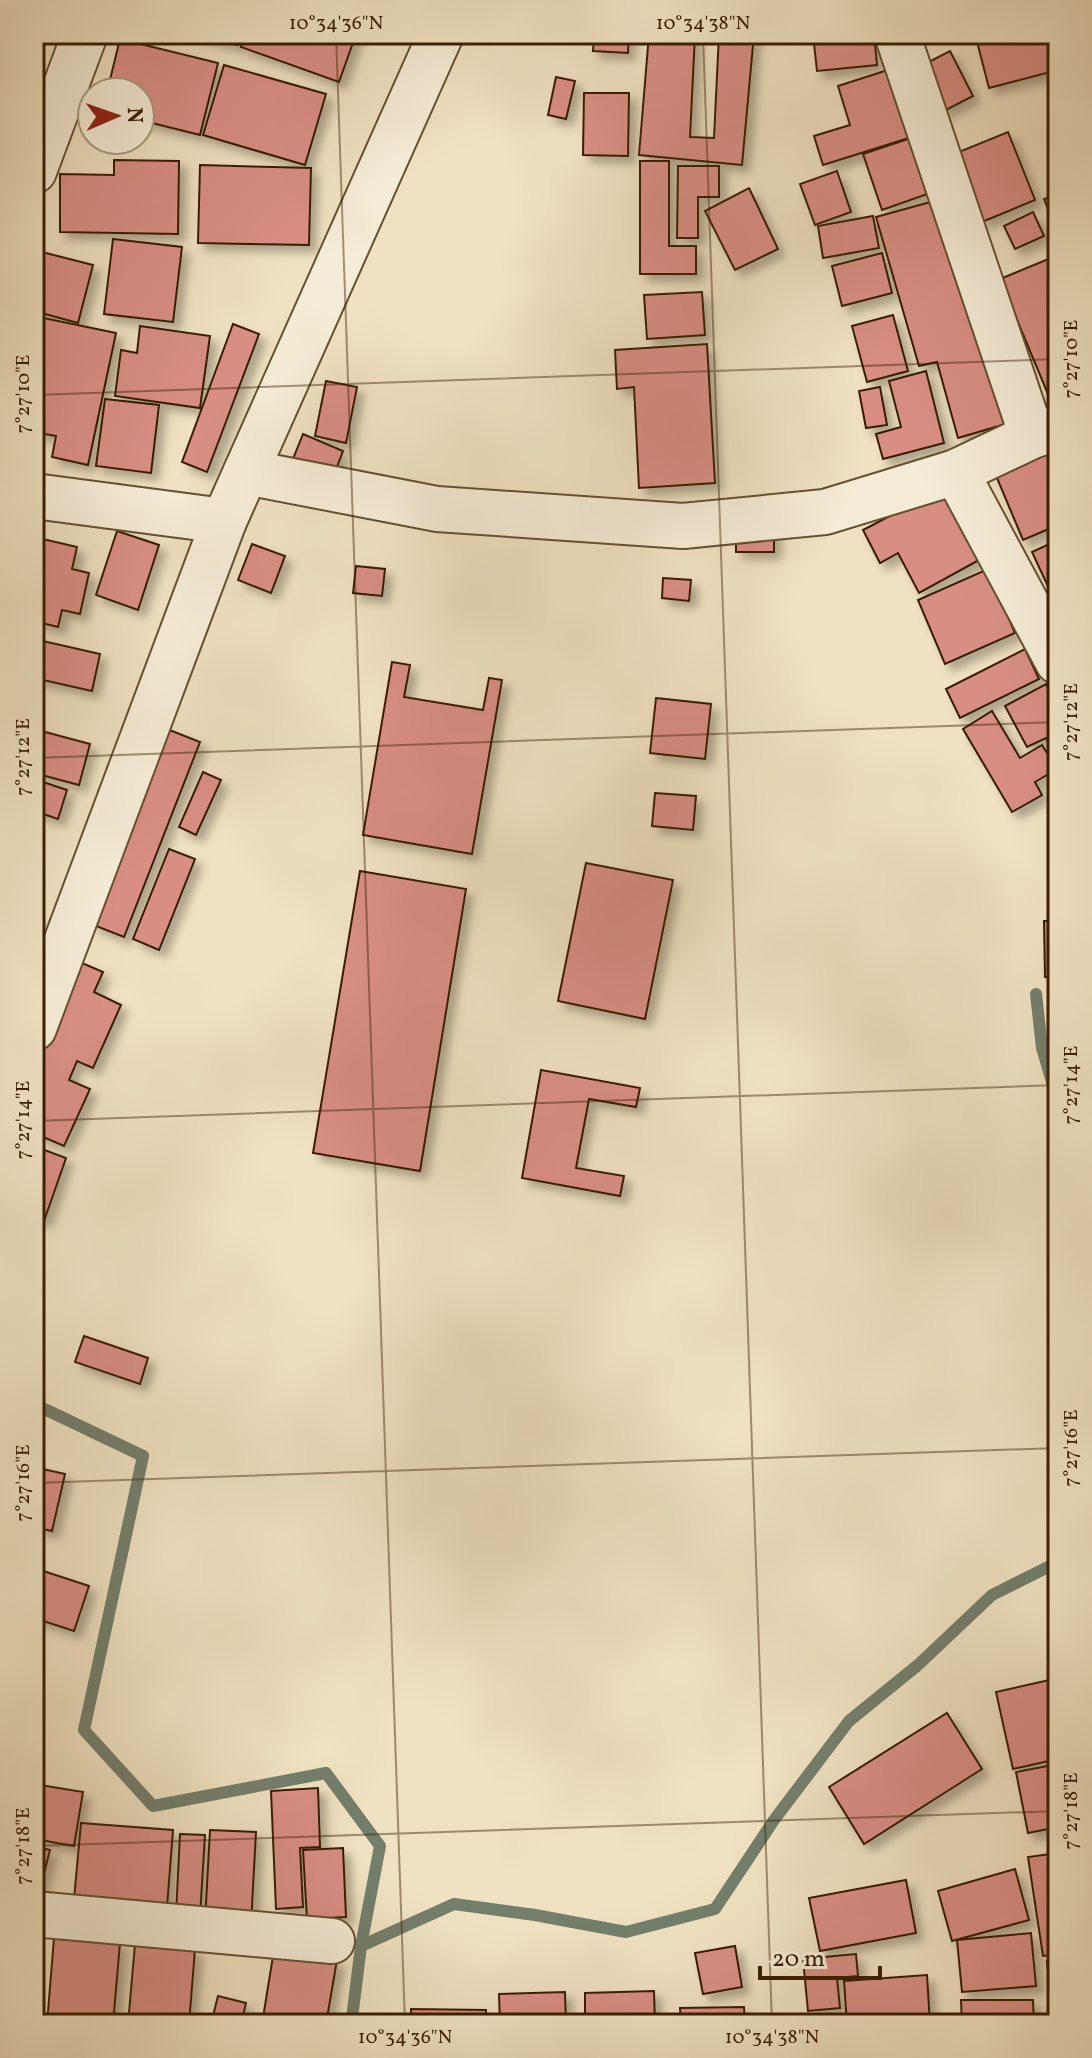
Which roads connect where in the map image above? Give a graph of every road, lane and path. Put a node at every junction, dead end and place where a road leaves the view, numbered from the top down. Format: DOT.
graph roads {
  1 [pos="85,34"];
  2 [pos="441,34"];
  3 [pos="897,34"];
  4 [pos="34,171"];
  5 [pos="1045,432"];
  6 [pos="246,472"];
  7 [pos="956,472"];
  8 [pos="34,496"];
  9 [pos="224,521"];
  10 [pos="1058,662"];
  11 [pos="34,1028"];
  12 [pos="34,1914"];
  13 [pos="332,1941"];
  1 -- 4 [label="street"];
  2 -- 6 [label="street"];
  3 -- 5 [label="street"];
  5 -- 7 [label="street"];
  6 -- 7 [label="street"];
  6 -- 9 [label="street"];
  7 -- 10 [label="street"];
  8 -- 9 [label="street"];
  9 -- 11 [label="street"];
  12 -- 13 [label="street"];
}
